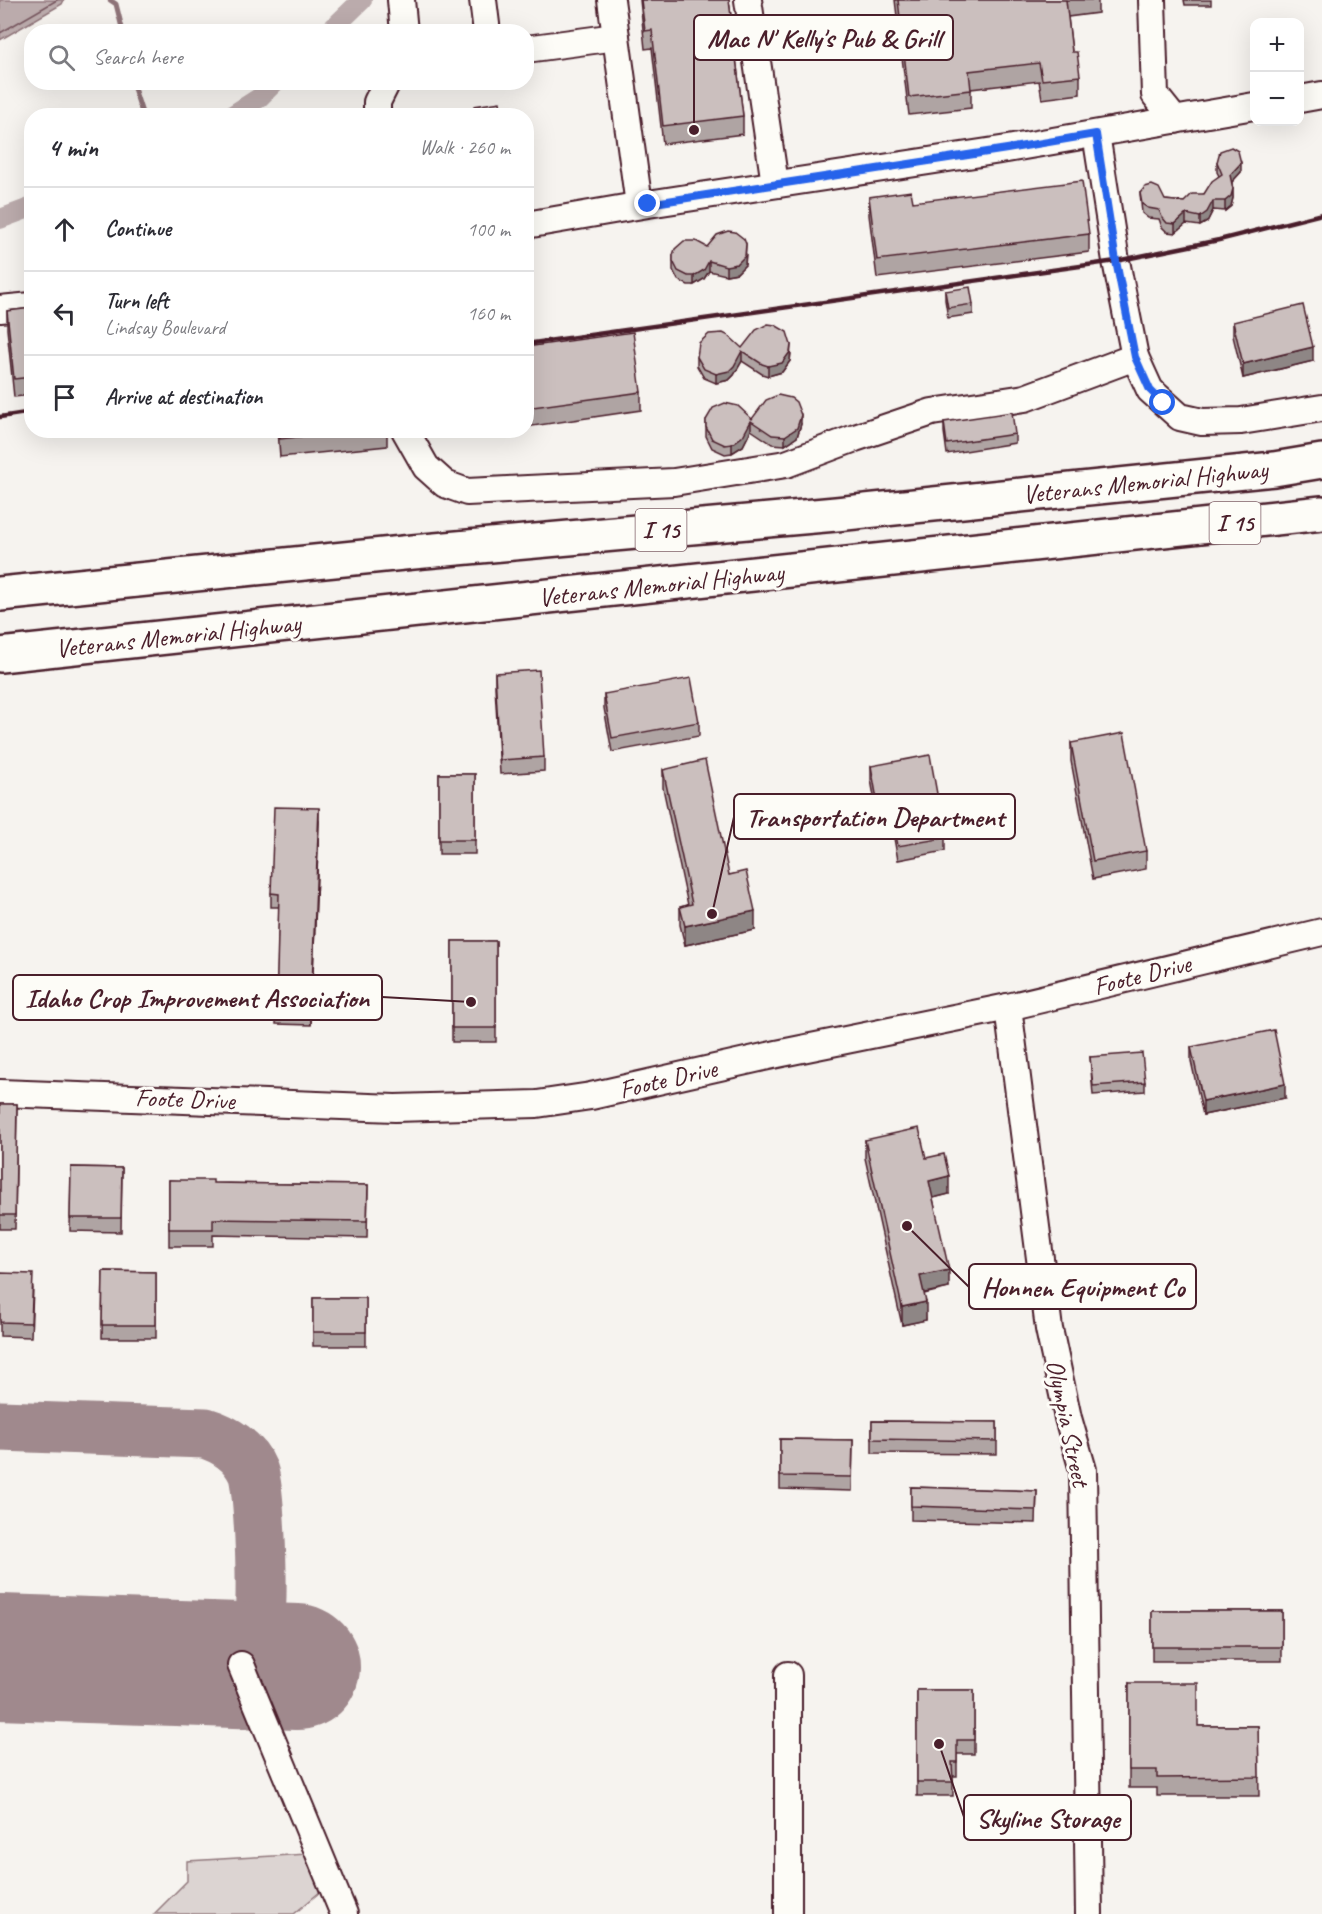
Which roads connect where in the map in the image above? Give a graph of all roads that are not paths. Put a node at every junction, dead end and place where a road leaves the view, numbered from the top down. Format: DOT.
graph roads {
  1 [pos="401,0"];
  2 [pos="483,0"];
  3 [pos="611,0"];
  4 [pos="748,0"];
  5 [pos="1152,0"];
  6 [pos="403,24"];
  7 [pos="486,24"];
  8 [pos="616,37"];
  9 [pos="534,48"];
  10 [pos="383,90"];
  11 [pos="1322,94"];
  12 [pos="1304,98"];
  13 [pos="1250,107"];
  14 [pos="377,108"];
  15 [pos="1176,120"];
  16 [pos="1096,134"];
  17 [pos="775,184"];
  18 [pos="639,205"];
  19 [pos="534,224"];
  20 [pos="24,307"];
  21 [pos="0,309"];
  22 [pos="1135,357"];
  23 [pos="1322,408"];
  24 [pos="410,438"];
  25 [pos="1322,461"];
  26 [pos="1322,513"];
  27 [pos="0,594"];
  28 [pos="0,655"];
  29 [pos="1322,932"];
  30 [pos="1008,1007"];
  31 [pos="0,1092"];
  32 [pos="241,1665"];
  33 [pos="788,1675"];
  34 [pos="344,1914"];
  35 [pos="788,1914"];
  36 [pos="1089,1914"];
  1 -- 6 [label="street"];
  2 -- 7 [label="street"];
  3 -- 8 [label="street"];
  4 -- 17 [label="street"];
  5 -- 15 [label="street"];
  8 -- 9 [label="street"];
  8 -- 18 [label="street"];
  10 -- 14 [label="street"];
  11 -- 12 [label="street"];
  13 -- 15 [label="street"];
  15 -- 16 [label="street"];
  16 -- 17 [label="street"];
  16 -- 22 [label="street"];
  17 -- 18 [label="street"];
  18 -- 19 [label="street"];
  20 -- 21 [label="street"];
  22 -- 23 [label="street"];
  22 -- 24 [label="street"];
  25 -- 27 [label="highway, Veterans Memorial Highway / I 15"];
  26 -- 28 [label="highway, Veterans Memorial Highway / I 15"];
  29 -- 30 [label="street, Foote Drive"];
  30 -- 31 [label="street, Foote Drive"];
  30 -- 36 [label="street, Olympia Street"];
  32 -- 34 [label="street"];
  33 -- 35 [label="street"];
}
